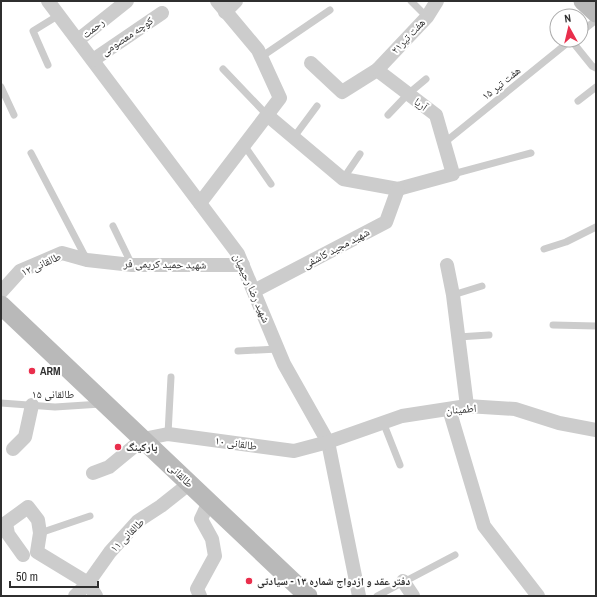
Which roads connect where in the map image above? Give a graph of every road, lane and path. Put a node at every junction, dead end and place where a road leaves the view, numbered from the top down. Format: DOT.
graph roads {
  1 [pos="48,1"];
  2 [pos="127,1"];
  3 [pos="236,1"];
  4 [pos="411,1"];
  5 [pos="437,1"];
  6 [pos="583,1"];
  7 [pos="221,7"];
  8 [pos="330,10"];
  9 [pos="162,12"];
  10 [pos="596,13"];
  11 [pos="59,15"];
  12 [pos="426,17"];
  13 [pos="78,40"];
  14 [pos="561,48"];
  15 [pos="577,48"];
  16 [pos="262,57"];
  17 [pos="92,60"];
  18 [pos="311,63"];
  19 [pos="48,65"];
  20 [pos="596,68"];
  21 [pos="223,69"];
  22 [pos="377,70"];
  23 [pos="426,79"];
  24 [pos="1,87"];
  25 [pos="596,87"];
  26 [pos="408,94"];
  27 [pos="578,101"];
  28 [pos="317,106"];
  29 [pos="267,114"];
  30 [pos="14,115"];
  31 [pos="388,115"];
  32 [pos="294,137"];
  33 [pos="444,143"];
  34 [pos="244,145"];
  35 [pos="31,153"];
  36 [pos="531,153"];
  37 [pos="360,154"];
  38 [pos="453,174"];
  39 [pos="343,179"];
  40 [pos="270,184"];
  41 [pos="398,188"];
  42 [pos="200,203"];
  43 [pos="113,226"];
  44 [pos="596,227"];
  45 [pos="544,249"];
  46 [pos="87,260"];
  47 [pos="132,265"];
  48 [pos="243,265"];
  49 [pos="447,265"];
  50 [pos="482,286"];
  51 [pos="254,291"];
  52 [pos="1,292"];
  53 [pos="453,295"];
  54 [pos="1,305"];
  55 [pos="553,325"];
  56 [pos="596,326"];
  57 [pos="489,335"];
  58 [pos="458,337"];
  59 [pos="278,349"];
  60 [pos="238,351"];
  61 [pos="171,377"];
  62 [pos="1,403"];
  63 [pos="105,404"];
  64 [pos="32,406"];
  65 [pos="467,406"];
  66 [pos="449,409"];
  67 [pos="383,422"];
  68 [pos="596,430"];
  69 [pos="168,434"];
  70 [pos="143,439"];
  71 [pos="328,442"];
  72 [pos="13,449"];
  73 [pos="400,465"];
  74 [pos="92,473"];
  75 [pos="190,484"];
  76 [pos="209,502"];
  77 [pos="90,516"];
  78 [pos="40,533"];
  79 [pos="22,555"];
  80 [pos="455,555"];
  81 [pos="403,581"];
  82 [pos="88,583"];
  83 [pos="75,596"];
  84 [pos="96,596"];
  85 [pos="200,596"];
  86 [pos="308,596"];
  87 [pos="359,596"];
  88 [pos="377,596"];
  89 [pos="413,596"];
  90 [pos="538,596"];
  1 -- 11 [label="street, شهید رضا رحیمیان"];
  2 -- 13 [label="street, رحمت"];
  3 -- 7 [label="street"];
  4 -- 12 [label="lane"];
  5 -- 12 [label="street, هفت تیر۲۱"];
  6 -- 10 [label="main road"];
  7 -- 16 [label="street"];
  8 -- 16 [label="lane"];
  9 -- 17 [label="street, کوچه معصومی"];
  11 -- 13 [label="street, شهید رضا رحیمیان"];
  11 -- 19 [label="lane"];
  12 -- 22 [label="street, هفت تیر۲۱"];
  13 -- 17 [label="street, شهید رضا رحیمیان"];
  14 -- 33 [label="lane, هفت تیر ۱۵"];
  15 -- 20 [label="lane"];
  16 -- 29 [label="street"];
  17 -- 42 [label="street, شهید رضا رحیمیان"];
  18 -- 22 [label="street, هفت تیر۲۱"];
  21 -- 29 [label="lane"];
  22 -- 26 [label="street, آریا"];
  23 -- 26 [label="lane"];
  24 -- 30 [label="lane"];
  25 -- 27 [label="lane"];
  26 -- 31 [label="lane"];
  26 -- 33 [label="street, آریا"];
  28 -- 32 [label="lane"];
  29 -- 32 [label="street"];
  29 -- 34 [label="street"];
  32 -- 39 [label="street"];
  33 -- 38 [label="street, آریا"];
  34 -- 40 [label="lane"];
  34 -- 42 [label="street"];
  35 -- 46 [label="lane"];
  36 -- 38 [label="lane"];
  37 -- 39 [label="lane"];
  38 -- 41 [label="street"];
  39 -- 41 [label="street"];
  41 -- 51 [label="street, شهید مجید کاشفی"];
  42 -- 48 [label="street, شهید رضا رحیمیان"];
  43 -- 47 [label="lane"];
  44 -- 45 [label="lane"];
  46 -- 47 [label="street, شهید حمید کریمی فر"];
  46 -- 52 [label="street, طالقانی ۱۲"];
  47 -- 48 [label="street, شهید حمید کریمی فر"];
  48 -- 51 [label="street, شهید رضا رحیمیان"];
  49 -- 53 [label="street"];
  50 -- 53 [label="lane"];
  51 -- 59 [label="street, شهید رضا رحیمیان"];
  53 -- 58 [label="street"];
  54 -- 63 [label="main road, طالقانی"];
  55 -- 56 [label="lane"];
  57 -- 58 [label="lane"];
  58 -- 65 [label="street"];
  59 -- 60 [label="lane"];
  59 -- 71 [label="street, شهید رضا رحیمیان"];
  61 -- 69 [label="lane"];
  62 -- 64 [label="lane, طالقانی ۱۵"];
  63 -- 64 [label="lane, طالقانی ۱۵"];
  63 -- 70 [label="main road, طالقانی"];
  64 -- 72 [label="street"];
  65 -- 66 [label="street, اطمینان"];
  65 -- 68 [label="street, اطمینان"];
  66 -- 67 [label="street, اطمینان"];
  66 -- 90 [label="street"];
  67 -- 71 [label="street, اطمینان"];
  67 -- 73 [label="lane"];
  69 -- 70 [label="street, طالقانی ۱۰"];
  69 -- 71 [label="street, طالقانی ۱۰"];
  70 -- 74 [label="street"];
  70 -- 75 [label="main road, طالقانی"];
  71 -- 87 [label="street, شهید رضا رحیمیان"];
  75 -- 76 [label="main road, طالقانی"];
  75 -- 82 [label="street, طالقانی ۱۱"];
  76 -- 85 [label="street"];
  76 -- 86 [label="main road, طالقانی"];
  77 -- 78 [label="lane"];
  78 -- 79 [label="street"];
  78 -- 82 [label="street"];
  80 -- 81 [label="lane"];
  81 -- 88 [label="lane"];
  81 -- 89 [label="street"];
  82 -- 83 [label="street, طالقانی ۱۱"];
  82 -- 84 [label="street"];
}
